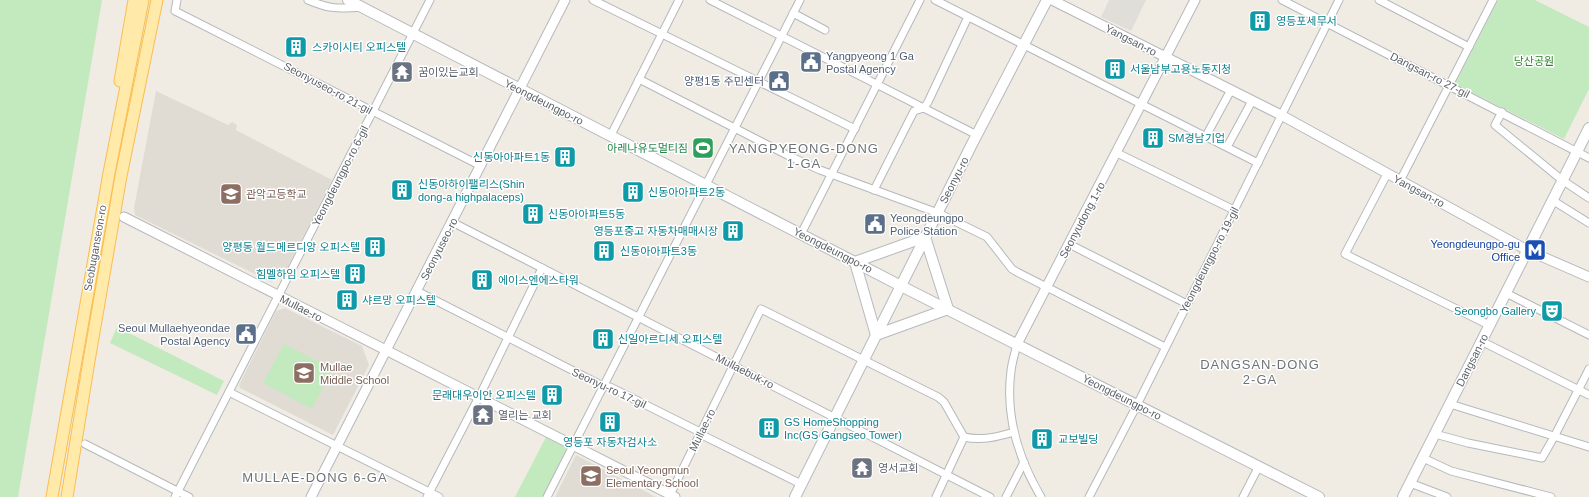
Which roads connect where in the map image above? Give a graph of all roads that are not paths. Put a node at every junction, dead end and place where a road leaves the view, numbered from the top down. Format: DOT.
graph roads {
  1 [pos="134,0"];
  2 [pos="143,0"];
  3 [pos="156,0"];
  4 [pos="164,0"];
  5 [pos="177,0"];
  6 [pos="308,0"];
  7 [pos="348,0"];
  8 [pos="430,0"];
  9 [pos="565,0"];
  10 [pos="592,0"];
  11 [pos="679,0"];
  12 [pos="710,0"];
  13 [pos="800,0"];
  14 [pos="920,0"];
  15 [pos="935,0"];
  16 [pos="1047,0"];
  17 [pos="1052,0"];
  18 [pos="1195,0"];
  19 [pos="1282,0"];
  20 [pos="1339,0"];
  21 [pos="1379,0"];
  22 [pos="1493,0"];
  23 [pos="359,4"];
  24 [pos="793,13"];
  25 [pos="968,17"];
  26 [pos="1327,23"];
  27 [pos="825,30"];
  28 [pos="414,34"];
  29 [pos="661,35"];
  30 [pos="782,36"];
  31 [pos="1024,45"];
  32 [pos="1469,47"];
  33 [pos="1167,58"];
  34 [pos="639,79"];
  35 [pos="758,82"];
  36 [pos="877,84"];
  37 [pos="1450,85"];
  38 [pos="520,90"];
  39 [pos="1231,90"];
  40 [pos="1252,101"];
  41 [pos="1142,104"];
  42 [pos="924,108"];
  43 [pos="374,112"];
  44 [pos="1502,112"];
  45 [pos="1281,115"];
  46 [pos="735,128"];
  47 [pos="1589,128"];
  48 [pos="854,129"];
  49 [pos="977,135"];
  50 [pos="611,136"];
  51 [pos="1206,136"];
  52 [pos="1227,147"];
  53 [pos="1577,151"];
  54 [pos="1117,153"];
  55 [pos="1589,158"];
  56 [pos="1258,163"];
  57 [pos="481,166"];
  58 [pos="108,173"];
  59 [pos="832,174"];
  60 [pos="1387,174"];
  61 [pos="122,176"];
  62 [pos="1562,180"];
  63 [pos="1400,181"];
  64 [pos="706,185"];
  65 [pos="874,190"];
  66 [pos="1589,198"];
  67 [pos="1552,200"];
  68 [pos="1234,210"];
  69 [pos="938,213"];
  70 [pos="124,217"];
  71 [pos="452,222"];
  72 [pos="1589,223"];
  73 [pos="801,234"];
  74 [pos="925,237"];
  75 [pos="1069,244"];
  76 [pos="1527,250"];
  77 [pos="854,262"];
  78 [pos="542,268"];
  79 [pos="1589,277"];
  80 [pos="901,286"];
  81 [pos="1047,287"];
  82 [pos="417,290"];
  83 [pos="1506,293"];
  84 [pos="278,296"];
  85 [pos="1187,304"];
  86 [pos="948,309"];
  87 [pos="638,318"];
  88 [pos="1490,325"];
  89 [pos="876,335"];
  90 [pos="1589,335"];
  91 [pos="508,338"];
  92 [pos="1481,341"];
  93 [pos="1017,344"];
  94 [pos="1166,347"];
  95 [pos="386,350"];
  96 [pos="864,360"];
  97 [pos="734,366"];
  98 [pos="1589,369"];
  99 [pos="603,386"];
  100 [pos="1578,390"];
  101 [pos="229,392"];
  102 [pos="1589,395"];
  103 [pos="479,397"];
  104 [pos="1450,404"];
  105 [pos="1137,405"];
  106 [pos="835,417"];
  107 [pos="1014,432"];
  108 [pos="700,434"];
  109 [pos="1435,434"];
  110 [pos="964,437"];
  111 [pos="1554,438"];
  112 [pos="85,444"];
  113 [pos="573,445"];
  114 [pos="337,446"];
  115 [pos="1589,447"];
  116 [pos="1423,458"];
  117 [pos="1024,462"];
  118 [pos="1259,466"];
  119 [pos="947,475"];
  120 [pos="1410,483"];
  121 [pos="801,484"];
  122 [pos="52,494"];
  123 [pos="176,494"];
  124 [pos="68,495"];
  125 [pos="428,495"];
  126 [pos="673,496"];
  127 [pos="189,497"];
  128 [pos="311,497"];
  129 [pos="439,497"];
  130 [pos="547,497"];
  131 [pos="795,497"];
  132 [pos="936,497"];
  133 [pos="990,497"];
  134 [pos="1006,497"];
  135 [pos="1041,497"];
  136 [pos="1089,497"];
  137 [pos="1243,497"];
  138 [pos="1319,497"];
  139 [pos="1403,497"];
  140 [pos="1447,497"];
  141 [pos="1550,497"];
  1 -- 58 [label="main road"];
  2 -- 58 [label="main road, Seobuganseon-ro"];
  3 -- 61 [label="main road, Seobuganseon-ro"];
  4 -- 61 [label="main road"];
  5 -- 43 [label="street, Seonyuseo-ro 21-gil"];
  6 -- 23 [label="street"];
  7 -- 23 [label="main road, Yeongdeungpo-ro"];
  8 -- 28 [label="street, Yeongdeungpo-ro 6-gil"];
  9 -- 38 [label="street, Seonyuseo-ro"];
  10 -- 29 [label="street"];
  11 -- 29 [label="street"];
  12 -- 30 [label="street"];
  13 -- 24 [label="street"];
  14 -- 36 [label="street"];
  15 -- 25 [label="street"];
  16 -- 31 [label="main road, Seonyu-ro"];
  17 -- 33 [label="street, Yangsan-ro"];
  18 -- 33 [label="street, Seonyudong 1-ro"];
  19 -- 26 [label="street, Dangsan-ro 27-gil"];
  20 -- 26 [label="street, Yeongdeungpo-ro 19-gil"];
  21 -- 32 [label="street"];
  22 -- 32 [label="street"];
  23 -- 28 [label="main road, Yeongdeungpo-ro"];
  24 -- 27 [label="street"];
  24 -- 30 [label="street"];
  25 -- 31 [label="street"];
  25 -- 42 [label="street"];
  26 -- 37 [label="street, Dangsan-ro 27-gil"];
  26 -- 45 [label="street, Yeongdeungpo-ro 19-gil"];
  28 -- 38 [label="main road, Yeongdeungpo-ro"];
  28 -- 43 [label="street, Yeongdeungpo-ro 6-gil"];
  29 -- 34 [label="street"];
  29 -- 35 [label="street"];
  30 -- 35 [label="street"];
  30 -- 36 [label="street"];
  31 -- 41 [label="street"];
  31 -- 49 [label="main road, Seonyu-ro"];
  32 -- 37 [label="street"];
  33 -- 39 [label="street, Yangsan-ro"];
  33 -- 41 [label="street, Seonyudong 1-ro"];
  34 -- 46 [label="street"];
  34 -- 50 [label="street"];
  35 -- 46 [label="street"];
  35 -- 48 [label="street"];
  36 -- 42 [label="street"];
  36 -- 48 [label="street"];
  37 -- 44 [label="street, Dangsan-ro 27-gil"];
  37 -- 63 [label="street"];
  38 -- 50 [label="main road, Yeongdeungpo-ro"];
  38 -- 57 [label="street, Seonyuseo-ro"];
  39 -- 40 [label="street, Yangsan-ro"];
  39 -- 51 [label="street"];
  40 -- 45 [label="street, Yangsan-ro"];
  40 -- 52 [label="street"];
  41 -- 51 [label="street"];
  41 -- 54 [label="street, Seonyudong 1-ro"];
  42 -- 49 [label="street"];
  42 -- 65 [label="street"];
  43 -- 57 [label="street, Seonyuseo-ro 21-gil"];
  43 -- 84 [label="street, Yeongdeungpo-ro 6-gil"];
  44 -- 53 [label="street, Dangsan-ro 27-gil"];
  44 -- 62 [label="street"];
  45 -- 56 [label="street, Yeongdeungpo-ro 19-gil"];
  45 -- 60 [label="street, Yangsan-ro"];
  46 -- 59 [label="street"];
  46 -- 64 [label="street"];
  47 -- 53 [label="main road, Dangsan-ro"];
  48 -- 59 [label="street"];
  49 -- 69 [label="main road, Seonyu-ro"];
  50 -- 64 [label="main road, Yeongdeungpo-ro"];
  51 -- 52 [label="street"];
  52 -- 56 [label="street"];
  53 -- 55 [label="street, Dangsan-ro 27-gil"];
  53 -- 62 [label="main road, Dangsan-ro"];
  54 -- 68 [label="street"];
  54 -- 75 [label="street, Seonyudong 1-ro"];
  56 -- 68 [label="street, Yeongdeungpo-ro 19-gil"];
  57 -- 71 [label="street, Seonyuseo-ro"];
  58 -- 122 [label="main road, Seobuganseon-ro"];
  59 -- 65 [label="street"];
  59 -- 73 [label="street"];
  60 -- 63 [label="street, Yangsan-ro"];
  60 -- 88 [label="street"];
  61 -- 124 [label="main road, Seobuganseon-ro"];
  62 -- 66 [label="street"];
  62 -- 67 [label="main road, Dangsan-ro"];
  63 -- 76 [label="street, Yangsan-ro"];
  64 -- 73 [label="main road, Yeongdeungpo-ro"];
  64 -- 87 [label="street"];
  65 -- 69 [label="street"];
  67 -- 72 [label="street"];
  67 -- 76 [label="main road, Dangsan-ro"];
  68 -- 85 [label="street, Yeongdeungpo-ro 19-gil"];
  69 -- 74 [label="main road, Seonyu-ro"];
  69 -- 81 [label="street"];
  70 -- 84 [label="street, Mullae-ro"];
  71 -- 78 [label="street, Mullaebuk-ro"];
  71 -- 82 [label="street, Seonyuseo-ro"];
  73 -- 77 [label="main road, Yeongdeungpo-ro"];
  74 -- 77 [label="main road"];
  74 -- 80 [label="main road, Seonyu-ro"];
  74 -- 86 [label="main road"];
  75 -- 81 [label="street, Seonyudong 1-ro"];
  75 -- 85 [label="street"];
  76 -- 79 [label="street, Yangsan-ro"];
  76 -- 83 [label="main road, Dangsan-ro"];
  77 -- 80 [label="main road, Yeongdeungpo-ro"];
  77 -- 89 [label="main road"];
  78 -- 87 [label="street, Mullaebuk-ro"];
  78 -- 91 [label="street"];
  80 -- 86 [label="main road, Yeongdeungpo-ro"];
  80 -- 89 [label="main road, Seonyu-ro"];
  81 -- 93 [label="street, Seonyudong 1-ro"];
  81 -- 94 [label="street"];
  82 -- 91 [label="street, Seonyu-ro 17-gil"];
  82 -- 95 [label="street, Seonyuseo-ro"];
  83 -- 88 [label="main road, Dangsan-ro"];
  83 -- 90 [label="street"];
  84 -- 95 [label="street, Mullae-ro"];
  84 -- 101 [label="street, Yeongdeungpo-ro 6-gil"];
  85 -- 94 [label="street, Yeongdeungpo-ro 19-gil"];
  86 -- 89 [label="main road"];
  86 -- 93 [label="main road, Yeongdeungpo-ro"];
  87 -- 97 [label="street, Mullaebuk-ro"];
  87 -- 99 [label="street"];
  88 -- 92 [label="main road, Dangsan-ro"];
  89 -- 96 [label="main road, Seonyu-ro"];
  91 -- 99 [label="street, Seonyu-ro 17-gil"];
  91 -- 103 [label="street"];
  92 -- 100 [label="street"];
  92 -- 104 [label="main road, Dangsan-ro"];
  93 -- 105 [label="main road, Yeongdeungpo-ro"];
  93 -- 107 [label="street"];
  94 -- 105 [label="street, Yeongdeungpo-ro 19-gil"];
  95 -- 103 [label="street, Mullae-ro"];
  95 -- 114 [label="street, Seonyuseo-ro"];
  96 -- 97 [label="street"];
  96 -- 106 [label="main road, Seonyu-ro"];
  96 -- 110 [label="street"];
  97 -- 106 [label="street, Mullaebuk-ro"];
  97 -- 108 [label="street, Mullae-ro"];
  98 -- 100 [label="street"];
  99 -- 108 [label="street, Seonyu-ro 17-gil"];
  99 -- 113 [label="street"];
  100 -- 102 [label="street"];
  100 -- 111 [label="street"];
  101 -- 114 [label="street"];
  101 -- 123 [label="street, Yeongdeungpo-ro 6-gil"];
  103 -- 113 [label="street, Mullae-ro"];
  103 -- 125 [label="street"];
  104 -- 109 [label="main road, Dangsan-ro"];
  104 -- 111 [label="street"];
  105 -- 118 [label="main road, Yeongdeungpo-ro"];
  105 -- 136 [label="street, Yeongdeungpo-ro 19-gil"];
  106 -- 119 [label="street, Mullaebuk-ro"];
  106 -- 121 [label="main road, Seonyu-ro"];
  107 -- 110 [label="street"];
  107 -- 117 [label="street"];
  108 -- 121 [label="street, Seonyu-ro 17-gil"];
  108 -- 126 [label="street, Mullae-ro"];
  109 -- 111 [label="street"];
  109 -- 116 [label="main road, Dangsan-ro"];
  110 -- 119 [label="street"];
  111 -- 115 [label="street"];
  112 -- 123 [label="street"];
  113 -- 126 [label="street, Mullae-ro"];
  113 -- 130 [label="street"];
  114 -- 125 [label="street"];
  114 -- 128 [label="street, Seonyuseo-ro"];
  116 -- 120 [label="main road, Dangsan-ro"];
  116 -- 141 [label="street"];
  117 -- 134 [label="street"];
  117 -- 135 [label="street"];
  118 -- 137 [label="street"];
  118 -- 138 [label="main road, Yeongdeungpo-ro"];
  119 -- 132 [label="street"];
  119 -- 133 [label="street, Mullaebuk-ro"];
  120 -- 139 [label="main road, Dangsan-ro"];
  120 -- 140 [label="street"];
  121 -- 131 [label="main road, Seonyu-ro"];
  123 -- 127 [label="street"];
  125 -- 129 [label="street"];
}
